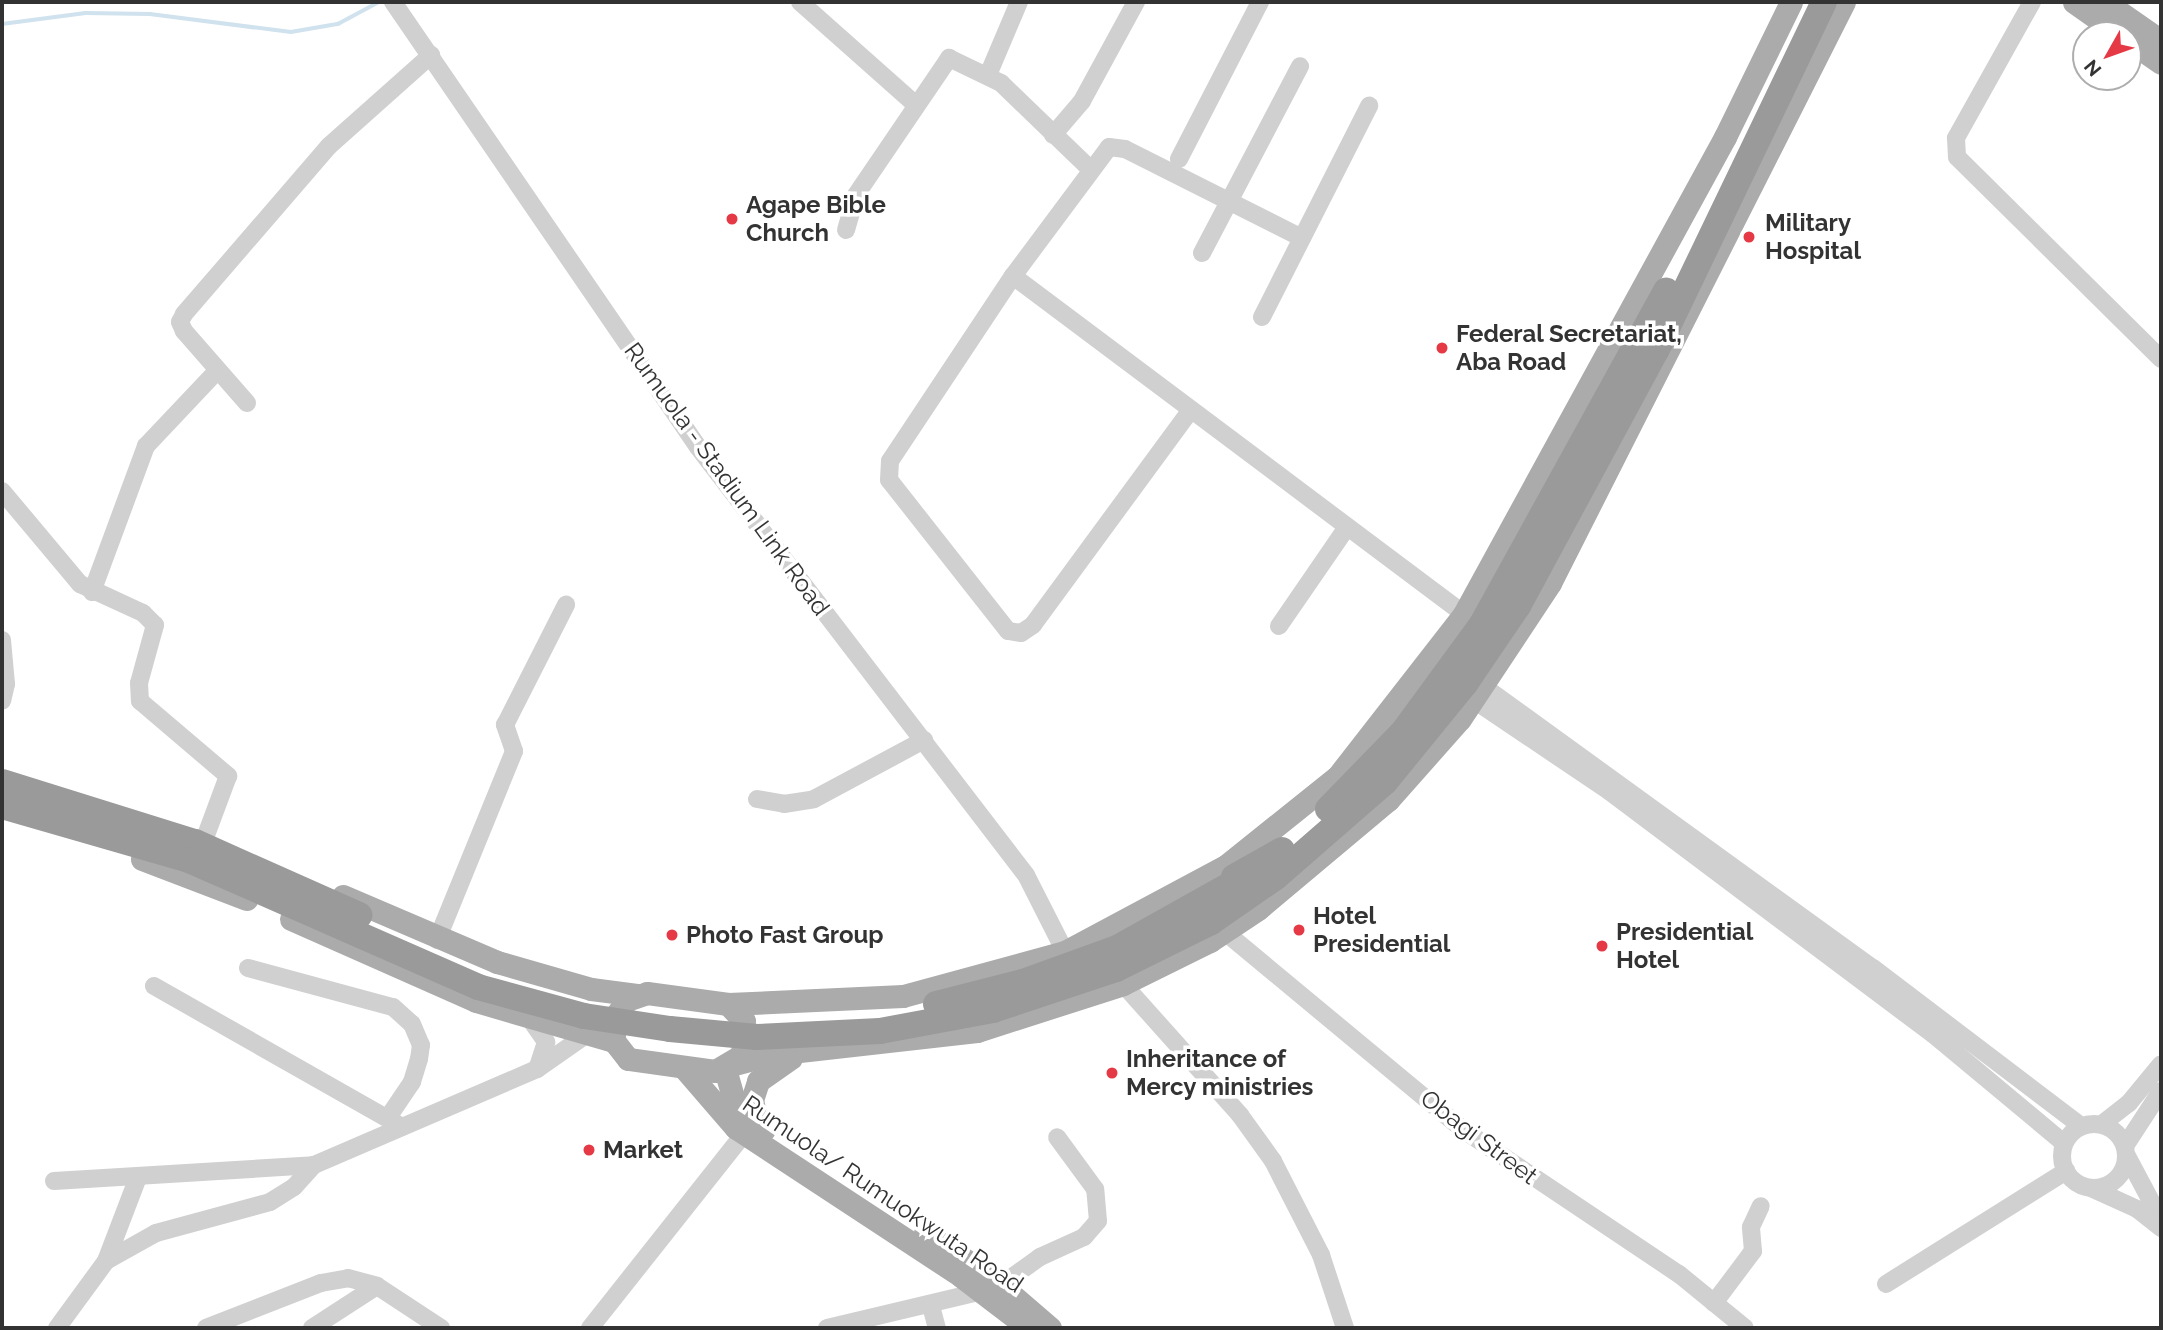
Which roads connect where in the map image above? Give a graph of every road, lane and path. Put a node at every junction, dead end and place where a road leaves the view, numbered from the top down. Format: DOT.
graph roads {
  1 [pos="800,2"];
  2 [pos="1019,2"];
  3 [pos="1136,2"];
  4 [pos="1259,2"];
  5 [pos="1791,2"];
  6 [pos="1806,2"];
  7 [pos="1824,2"];
  8 [pos="1844,2"];
  9 [pos="2032,2"];
  10 [pos="2074,2"];
  11 [pos="2105,2"];
  12 [pos="397,3"];
  13 [pos="2101,21"];
  14 [pos="2161,41"];
  15 [pos="2142,50"];
  16 [pos="431,55"];
  17 [pos="2161,63"];
  18 [pos="1300,66"];
  19 [pos="988,75"];
  20 [pos="915,104"];
  21 [pos="1369,106"];
  22 [pos="1753,134"];
  23 [pos="1053,135"];
  24 [pos="1180,159"];
  25 [pos="1091,170"];
  26 [pos="1230,202"];
  27 [pos="846,230"];
  28 [pos="1302,238"];
  29 [pos="1202,253"];
  30 [pos="1013,276"];
  31 [pos="1262,317"];
  32 [pos="2161,359"];
  33 [pos="217,371"];
  34 [pos="247,403"];
  35 [pos="1190,411"];
  36 [pos="2,491"];
  37 [pos="1348,527"];
  38 [pos="92,592"];
  39 [pos="566,605"];
  40 [pos="1464,614"];
  41 [pos="1279,626"];
  42 [pos="2,640"];
  43 [pos="1478,693"];
  44 [pos="2,701"];
  45 [pos="924,740"];
  46 [pos="2,782"];
  47 [pos="1613,786"];
  48 [pos="757,799"];
  49 [pos="10,808"];
  50 [pos="1352,811"];
  51 [pos="197,846"];
  52 [pos="1258,909"];
  53 [pos="1225,932"];
  54 [pos="437,940"];
  55 [pos="1065,952"];
  56 [pos="1115,959"];
  57 [pos="248,968"];
  58 [pos="154,986"];
  59 [pos="637,995"];
  60 [pos="728,1004"];
  61 [pos="528,1016"];
  62 [pos="590,1032"];
  63 [pos="614,1041"];
  64 [pos="811,1052"];
  65 [pos="2161,1064"];
  66 [pos="729,1066"];
  67 [pos="537,1069"];
  68 [pos="685,1069"];
  69 [pos="2161,1091"];
  70 [pos="395,1122"];
  71 [pos="2102,1124"];
  72 [pos="2081,1126"];
  73 [pos="751,1130"];
  74 [pos="1057,1137"];
  75 [pos="2064,1143"];
  76 [pos="2126,1151"];
  77 [pos="314,1165"];
  78 [pos="2066,1171"];
  79 [pos="138,1177"];
  80 [pos="54,1181"];
  81 [pos="2091,1188"];
  82 [pos="1761,1206"];
  83 [pos="2161,1220"];
  84 [pos="2161,1228"];
  85 [pos="106,1261"];
  86 [pos="1886,1284"];
  87 [pos="377,1286"];
  88 [pos="992,1288"];
  89 [pos="1714,1303"];
  90 [pos="931,1306"];
  91 [pos="57,1328"];
  92 [pos="206,1328"];
  93 [pos="312,1328"];
  94 [pos="441,1328"];
  95 [pos="590,1328"];
  96 [pos="827,1328"];
  97 [pos="936,1328"];
  98 [pos="1029,1328"];
  99 [pos="1051,1328"];
  100 [pos="1345,1328"];
  101 [pos="1745,1328"];
  1 -- 20 [label="street"];
  2 -- 19 [label="street"];
  3 -- 23 [label="street"];
  4 -- 24 [label="street"];
  5 -- 40 [label="main road"];
  6 -- 22 [label="highway"];
  7 -- 22 [label="highway"];
  8 -- 43 [label="main road"];
  9 -- 32 [label="street"];
  10 -- 13 [label="main road"];
  11 -- 14 [label="main road"];
  12 -- 16 [label="street, Rumuola - Stadium Link Road"];
  15 -- 17 [label="main road"];
  16 -- 33 [label="street"];
  16 -- 45 [label="street, Rumuola - Stadium Link Road"];
  18 -- 26 [label="street"];
  19 -- 20 [label="street"];
  19 -- 23 [label="street"];
  20 -- 27 [label="street"];
  21 -- 28 [label="street"];
  22 -- 50 [label="highway"];
  22 -- 56 [label="highway"];
  23 -- 25 [label="street"];
  25 -- 26 [label="street"];
  25 -- 30 [label="street"];
  26 -- 28 [label="street"];
  26 -- 29 [label="street"];
  28 -- 31 [label="street"];
  30 -- 35 [label="street"];
  30 -- 35 [label="street"];
  33 -- 34 [label="street"];
  33 -- 38 [label="street"];
  35 -- 37 [label="street"];
  36 -- 38 [label="street"];
  37 -- 40 [label="street"];
  37 -- 41 [label="street"];
  38 -- 51 [label="street"];
  39 -- 54 [label="street"];
  40 -- 56 [label="main road"];
  42 -- 44 [label="street"];
  43 -- 47 [label="street"];
  43 -- 52 [label="main road"];
  45 -- 48 [label="street"];
  45 -- 55 [label="street, Rumuola - Stadium Link Road"];
  46 -- 51 [label="highway"];
  47 -- 72 [label="street"];
  47 -- 75 [label="street"];
  49 -- 51 [label="highway"];
  49 -- 61 [label="main road"];
  50 -- 52 [label="highway"];
  50 -- 56 [label="highway"];
  51 -- 54 [label="main road"];
  51 -- 56 [label="highway, bridge"];
  52 -- 53 [label="main road"];
  53 -- 56 [label="main road"];
  53 -- 89 [label="street, Obagi Street"];
  54 -- 59 [label="main road"];
  55 -- 56 [label="main road"];
  55 -- 60 [label="main road"];
  56 -- 64 [label="main road"];
  56 -- 100 [label="street"];
  57 -- 70 [label="street"];
  58 -- 70 [label="street"];
  59 -- 60 [label="main road"];
  59 -- 63 [label="main road"];
  60 -- 66 [label="main road"];
  61 -- 62 [label="main road"];
  61 -- 67 [label="street"];
  62 -- 63 [label="main road"];
  62 -- 67 [label="street"];
  63 -- 68 [label="main road"];
  64 -- 66 [label="main road"];
  64 -- 73 [label="main road"];
  65 -- 71 [label="street"];
  66 -- 68 [label="main road"];
  66 -- 73 [label="main road, Rumuola/ Rumuokwuta Road"];
  67 -- 70 [label="street"];
  68 -- 73 [label="main road, Rumuola/ Rumuokwuta Road"];
  69 -- 76 [label="street"];
  70 -- 77 [label="street"];
  71 -- 72 [label="street"];
  71 -- 76 [label="street"];
  72 -- 75 [label="street"];
  73 -- 88 [label="main road, Rumuola/ Rumuokwuta Road"];
  73 -- 95 [label="street"];
  74 -- 88 [label="street"];
  75 -- 78 [label="street"];
  76 -- 81 [label="street"];
  76 -- 83 [label="street"];
  77 -- 79 [label="street"];
  77 -- 85 [label="street"];
  78 -- 81 [label="street"];
  78 -- 86 [label="street"];
  79 -- 80 [label="street"];
  79 -- 85 [label="street"];
  81 -- 84 [label="street"];
  82 -- 89 [label="street"];
  85 -- 91 [label="street"];
  87 -- 92 [label="street"];
  87 -- 93 [label="street"];
  87 -- 94 [label="street"];
  88 -- 90 [label="street"];
  88 -- 98 [label="main road, Rumuola/ Rumuokwuta Road"];
  88 -- 99 [label="main road, Rumuola/ Rumuokwuta Road"];
  89 -- 101 [label="street, Obagi Street"];
  90 -- 96 [label="street"];
  90 -- 97 [label="street"];
}
